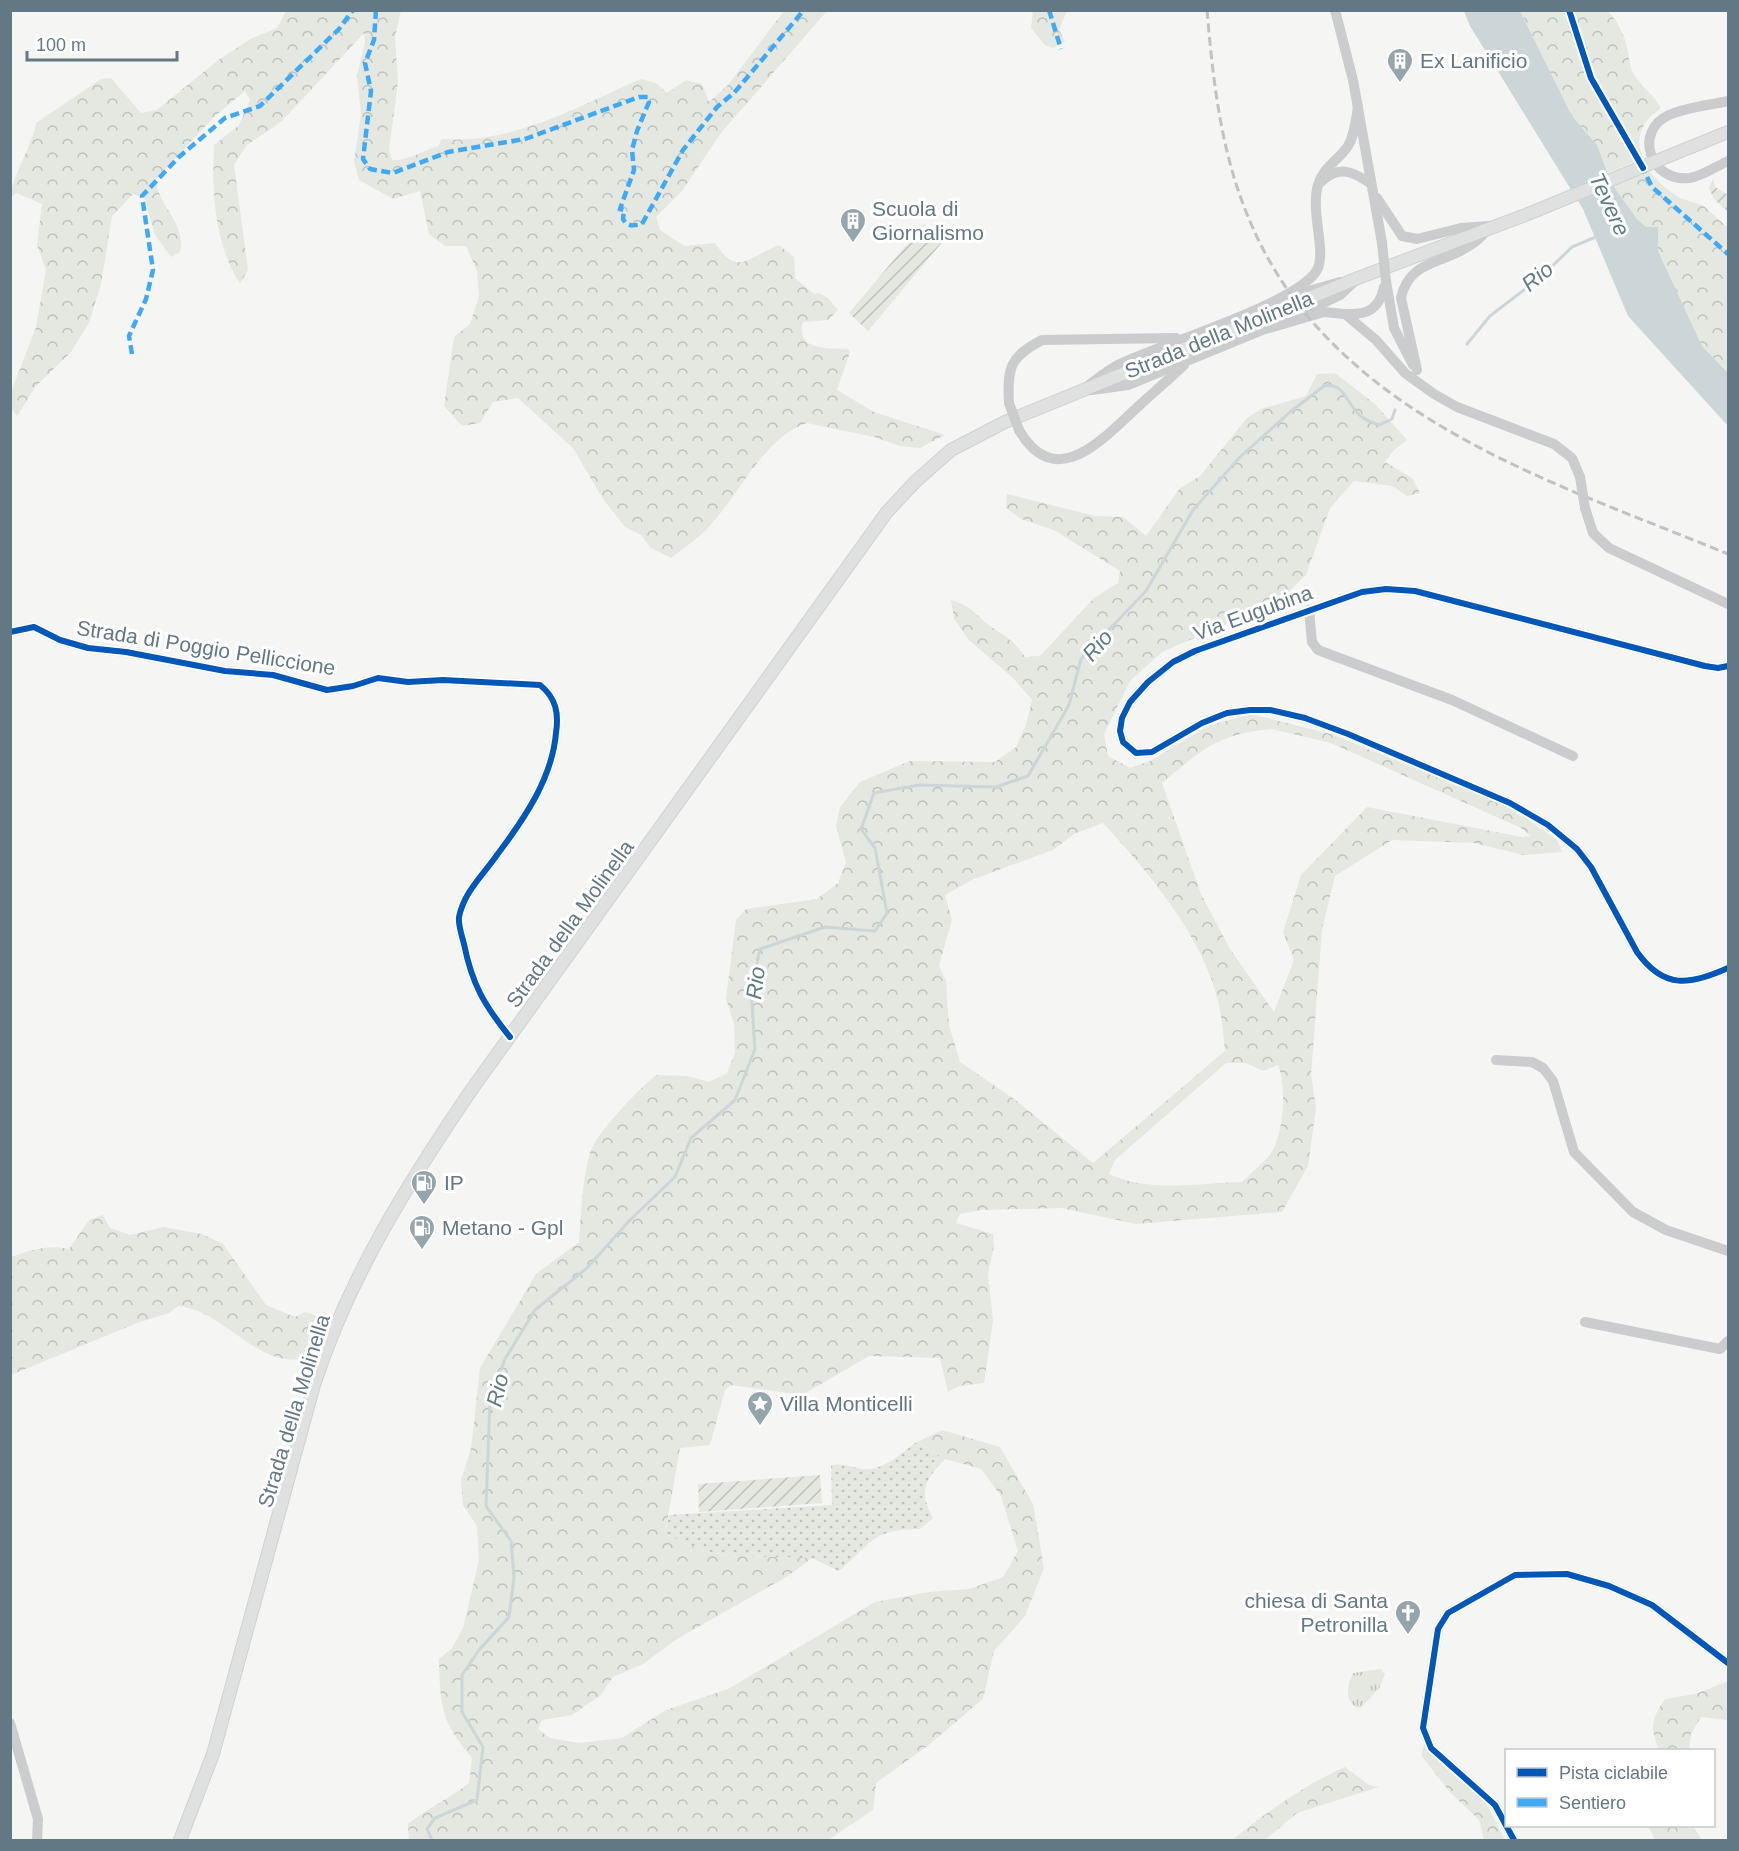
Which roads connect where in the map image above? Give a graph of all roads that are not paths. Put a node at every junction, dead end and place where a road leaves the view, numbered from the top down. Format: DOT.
graph roads {
  1 [pos="1335,10"];
  2 [pos="1728,100"];
  3 [pos="1358,106"];
  4 [pos="1728,132"];
  5 [pos="1728,161"];
  6 [pos="1317,187"];
  7 [pos="1372,188"];
  8 [pos="1492,226"];
  9 [pos="1358,278"];
  10 [pos="1386,281"];
  11 [pos="1254,310"];
  12 [pos="1345,314"];
  13 [pos="1262,330"];
  14 [pos="1183,338"];
  15 [pos="1193,358"];
  16 [pos="1417,369"];
  17 [pos="1080,391"];
  18 [pos="1434,394"];
  19 [pos="1728,604"];
  20 [pos="1309,610"];
  21 [pos="10,632"];
  22 [pos="1728,666"];
  23 [pos="1573,756"];
  24 [pos="1728,968"];
  25 [pos="510,1037"];
  26 [pos="1496,1060"];
  27 [pos="1728,1251"];
  28 [pos="1585,1322"];
  29 [pos="1728,1341"];
  30 [pos="1728,1663"];
  31 [pos="10,1723"];
  32 [pos="1505,1823"];
  33 [pos="37,1840"];
  34 [pos="180,1840"];
  1 -- 3 [label="street"];
  2 -- 5 [label="street"];
  3 -- 6 [label="street"];
  3 -- 7 [label="street"];
  4 -- 8 [label="main road, Strada della Molinella, bridge"];
  6 -- 7 [label="street"];
  6 -- 11 [label="street"];
  7 -- 8 [label="street"];
  7 -- 10 [label="street, bridge"];
  8 -- 9 [label="main road, Strada della Molinella"];
  8 -- 16 [label="street, Strada della Molinella"];
  9 -- 11 [label="street, Strada della Molinella"];
  9 -- 13 [label="street, Strada della Molinella"];
  9 -- 17 [label="main road, Strada della Molinella"];
  10 -- 12 [label="street"];
  10 -- 16 [label="street"];
  11 -- 14 [label="street"];
  12 -- 13 [label="street"];
  12 -- 18 [label="street"];
  13 -- 15 [label="street"];
  14 -- 15 [label="street, Strada della Molinella, bridge"];
  14 -- 17 [label="street, Strada della Molinella"];
  15 -- 17 [label="street, Strada della Molinella"];
  16 -- 18 [label="street, Strada della Molinella"];
  17 -- 25 [label="main road, Strada della Molinella"];
  18 -- 19 [label="street, bridge"];
  20 -- 22 [label="street, Via Eugubina"];
  20 -- 23 [label="street, Via Eugubina"];
  20 -- 24 [label="street, Via Eugubina"];
  21 -- 25 [label="street, Strada di Poggio Pelliccione"];
  25 -- 34 [label="main road, Strada della Molinella"];
  26 -- 27 [label="street"];
  28 -- 29 [label="street"];
  30 -- 32 [label="street"];
  31 -- 33 [label="street"];
}
